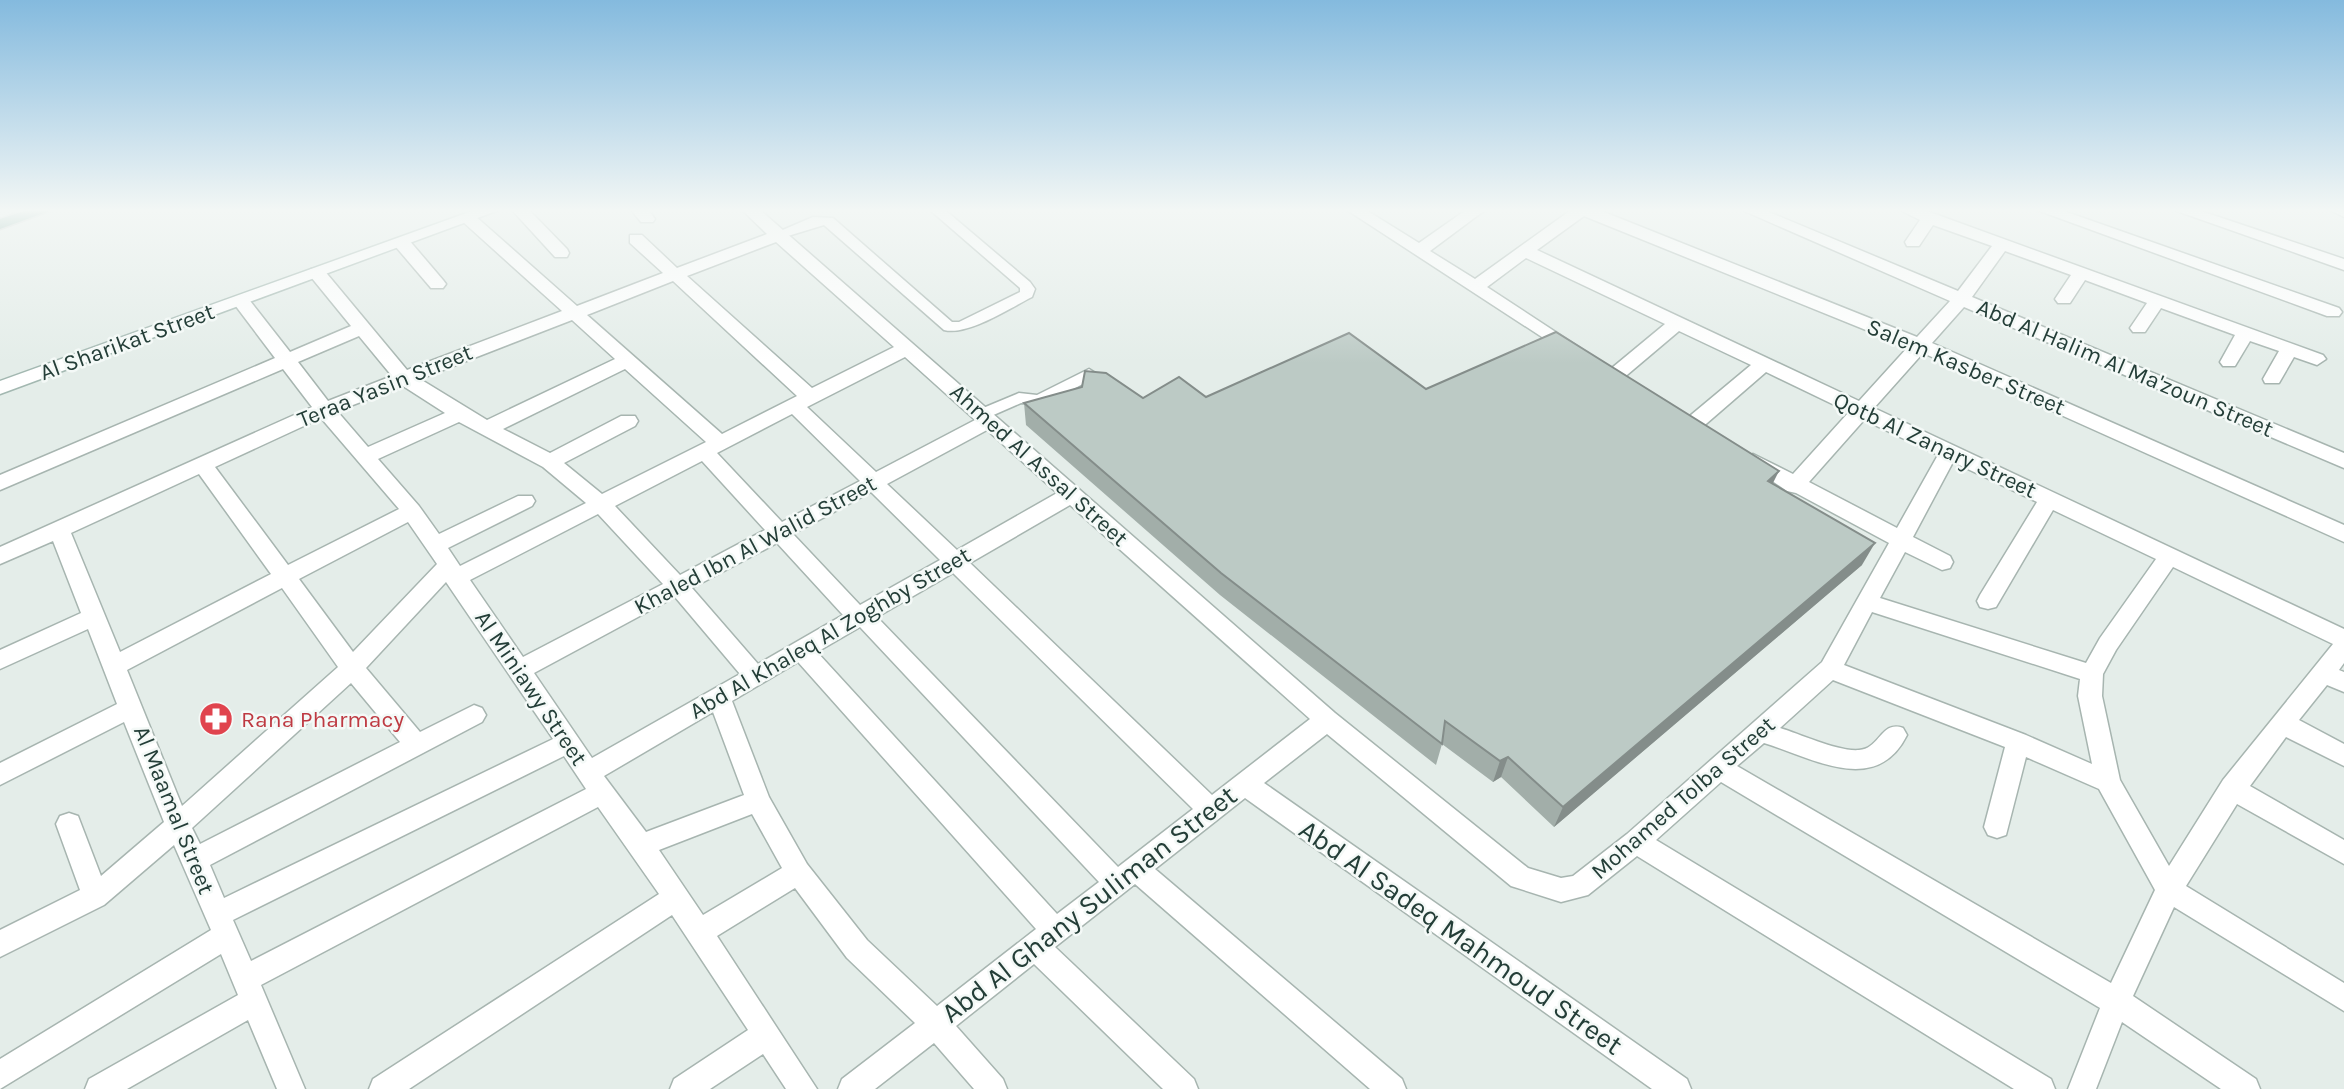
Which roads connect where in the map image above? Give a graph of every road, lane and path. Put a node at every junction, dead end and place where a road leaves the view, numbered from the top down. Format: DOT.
graph roads {
  1 [pos="352,261"];
  2 [pos="417,261"];
  3 [pos="517,261"];
  4 [pos="660,261"];
  5 [pos="707,261"];
  6 [pos="807,261"];
  7 [pos="873,261"];
  8 [pos="997,261"];
  9 [pos="1434,261"];
  10 [pos="1511,261"];
  11 [pos="1546,261"];
  12 [pos="1710,261"];
  13 [pos="1872,261"];
  14 [pos="1989,261"];
  15 [pos="2047,261"];
  16 [pos="2187,261"];
  17 [pos="317,273"];
  18 [pos="674,273"];
  19 [pos="2081,273"];
  20 [pos="437,284"];
  21 [pos="1475,287"];
  22 [pos="1962,298"];
  23 [pos="2064,299"];
  24 [pos="241,301"];
  25 [pos="2157,301"];
  26 [pos="575,311"];
  27 [pos="2333,313"];
  28 [pos="1678,323"];
  29 [pos="362,328"];
  30 [pos="2139,328"];
  31 [pos="2245,333"];
  32 [pos="1921,345"];
  33 [pos="907,348"];
  34 [pos="2289,349"];
  35 [pos="2317,359"];
  36 [pos="287,360"];
  37 [pos="628,360"];
  38 [pos="2229,362"];
  39 [pos="1764,364"];
  40 [pos="1602,368"];
  41 [pos="1089,373"];
  42 [pos="403,377"];
  43 [pos="2272,379"];
  44 [pos="0,388"];
  45 [pos="1636,390"];
  46 [pos="802,401"];
  47 [pos="324,408"];
  48 [pos="1861,410"];
  49 [pos="460,414"];
  50 [pos="986,418"];
  51 [pos="628,421"];
  52 [pos="490,427"];
  53 [pos="1714,439"];
  54 [pos="712,447"];
  55 [pos="1737,452"];
  56 [pos="1950,452"];
  57 [pos="366,456"];
  58 [pos="2344,461"];
  59 [pos="550,462"];
  60 [pos="202,464"];
  61 [pos="874,482"];
  62 [pos="0,483"];
  63 [pos="1794,486"];
  64 [pos="1072,494"];
  65 [pos="2049,499"];
  66 [pos="525,501"];
  67 [pos="601,504"];
  68 [pos="412,511"];
  69 [pos="60,529"];
  70 [pos="779,532"];
  71 [pos="2344,534"];
  72 [pos="1900,542"];
  73 [pos="436,545"];
  74 [pos="0,556"];
  75 [pos="2169,556"];
  76 [pos="957,560"];
  77 [pos="1942,562"];
  78 [pos="451,572"];
  79 [pos="286,576"];
  80 [pos="678,586"];
  81 [pos="1988,601"];
  82 [pos="1866,602"];
  83 [pos="95,616"];
  84 [pos="860,616"];
  85 [pos="2344,639"];
  86 [pos="2344,646"];
  87 [pos="801,650"];
  88 [pos="0,660"];
  89 [pos="115,665"];
  90 [pos="352,668"];
  91 [pos="521,669"];
  92 [pos="1829,669"];
  93 [pos="2092,674"];
  94 [pos="755,676"];
  95 [pos="2334,678"];
  96 [pos="719,697"];
  97 [pos="132,707"];
  98 [pos="474,715"];
  99 [pos="1327,720"];
  100 [pos="2282,723"];
  101 [pos="1762,732"];
  102 [pos="1895,735"];
  103 [pos="2018,742"];
  104 [pos="568,743"];
  105 [pos="416,745"];
  106 [pos="2344,756"];
  107 [pos="1718,768"];
  108 [pos="0,775"];
  109 [pos="595,782"];
  110 [pos="2108,782"];
  111 [pos="1245,784"];
  112 [pos="2232,788"];
  113 [pos="758,802"];
  114 [pos="1211,810"];
  115 [pos="69,824"];
  116 [pos="177,824"];
  117 [pos="1997,827"];
  118 [pos="1636,842"];
  119 [pos="641,845"];
  120 [pos="2344,853"];
  121 [pos="195,860"];
  122 [pos="798,872"];
  123 [pos="1126,875"];
  124 [pos="2169,890"];
  125 [pos="95,896"];
  126 [pos="675,898"];
  127 [pos="222,926"];
  128 [pos="697,933"];
  129 [pos="1045,939"];
  130 [pos="0,944"];
  131 [pos="248,991"];
  132 [pos="2344,998"];
  133 [pos="2117,1002"];
  134 [pos="935,1023"];
  135 [pos="766,1035"];
  136 [pos="0,1075"];
  137 [pos="99,1089"];
  138 [pos="291,1089"];
  139 [pos="383,1089"];
  140 [pos="684,1089"];
  141 [pos="803,1089"];
  142 [pos="852,1089"];
  143 [pos="993,1089"];
  144 [pos="1184,1089"];
  145 [pos="1392,1089"];
  146 [pos="1677,1089"];
  147 [pos="2041,1089"];
  148 [pos="2082,1089"];
  149 [pos="2246,1089"];
  1 -- 17 [label="street, Al Sharikat Street"];
  2 -- 20 [label="street"];
  3 -- 26 [label="street"];
  4 -- 18 [label="street"];
  5 -- 18 [label="street, Teraa Yasin Street"];
  6 -- 33 [label="street, Ahmed Al Assal Street"];
  7 -- 8 [label="lane"];
  9 -- 21 [label="street"];
  10 -- 21 [label="street"];
  11 -- 28 [label="street, Qotb Al Zanary Street"];
  12 -- 32 [label="street, Salem Kasber Street"];
  13 -- 22 [label="street, Abd Al Halim Al Ma'zoun Street"];
  14 -- 22 [label="street"];
  15 -- 19 [label="street"];
  16 -- 27 [label="street"];
  17 -- 24 [label="street, Al Sharikat Street"];
  17 -- 29 [label="street"];
  18 -- 26 [label="street, Teraa Yasin Street"];
  18 -- 46 [label="street"];
  19 -- 23 [label="street"];
  19 -- 25 [label="street"];
  21 -- 40 [label="street"];
  22 -- 32 [label="street"];
  22 -- 58 [label="street, Abd Al Halim Al Ma'zoun Street"];
  24 -- 36 [label="street, Al Miniawy Street"];
  24 -- 44 [label="street, Al Sharikat Street"];
  25 -- 30 [label="street"];
  25 -- 31 [label="street"];
  26 -- 37 [label="street"];
  26 -- 42 [label="street, Teraa Yasin Street"];
  28 -- 39 [label="street, Qotb Al Zanary Street"];
  28 -- 40 [label="street"];
  29 -- 36 [label="street"];
  29 -- 42 [label="street"];
  31 -- 34 [label="street"];
  31 -- 38 [label="street"];
  32 -- 48 [label="street"];
  32 -- 71 [label="street, Salem Kasber Street"];
  33 -- 46 [label="street"];
  33 -- 50 [label="street, Ahmed Al Assal Street"];
  34 -- 35 [label="street"];
  34 -- 43 [label="street"];
  36 -- 47 [label="street, Al Miniawy Street"];
  36 -- 62 [label="street"];
  37 -- 52 [label="street"];
  37 -- 54 [label="street"];
  39 -- 48 [label="street, Qotb Al Zanary Street"];
  39 -- 53 [label="street"];
  40 -- 45 [label="street"];
  41 -- 50 [label="lane"];
  42 -- 47 [label="street, Teraa Yasin Street"];
  42 -- 49 [label="street"];
  46 -- 54 [label="street"];
  46 -- 61 [label="street"];
  47 -- 57 [label="street, Al Miniawy Street"];
  47 -- 60 [label="street, Teraa Yasin Street"];
  48 -- 56 [label="street, Qotb Al Zanary Street"];
  48 -- 63 [label="street"];
  49 -- 52 [label="street"];
  49 -- 57 [label="street"];
  50 -- 61 [label="street, Khaled Ibn Al Walid Street"];
  50 -- 64 [label="street, Ahmed Al Assal Street"];
  51 -- 59 [label="street"];
  52 -- 59 [label="street"];
  54 -- 67 [label="street"];
  54 -- 70 [label="street"];
  55 -- 63 [label="street"];
  56 -- 65 [label="street, Qotb Al Zanary Street"];
  56 -- 72 [label="street, Mohamed Tolba Street"];
  57 -- 68 [label="street, Al Miniawy Street"];
  59 -- 67 [label="street"];
  60 -- 69 [label="street, Teraa Yasin Street"];
  60 -- 79 [label="street"];
  61 -- 70 [label="street, Khaled Ibn Al Walid Street"];
  61 -- 76 [label="street"];
  63 -- 72 [label="street"];
  64 -- 76 [label="street, Abd Al Khaleq Al Zoghby Street"];
  64 -- 99 [label="street, Ahmed Al Assal Street"];
  65 -- 75 [label="street, Qotb Al Zanary Street"];
  65 -- 81 [label="street"];
  66 -- 73 [label="street"];
  67 -- 78 [label="street"];
  67 -- 80 [label="street"];
  68 -- 73 [label="street, Al Miniawy Street"];
  68 -- 79 [label="street"];
  69 -- 74 [label="street, Teraa Yasin Street"];
  69 -- 83 [label="street, Al Maamal Street"];
  70 -- 80 [label="street, Khaled Ibn Al Walid Street"];
  70 -- 84 [label="street"];
  72 -- 77 [label="street"];
  72 -- 82 [label="street, Mohamed Tolba Street"];
  73 -- 78 [label="street, Al Miniawy Street"];
  75 -- 85 [label="street, Qotb Al Zanary Street"];
  75 -- 93 [label="street"];
  76 -- 84 [label="street, Abd Al Khaleq Al Zoghby Street"];
  76 -- 114 [label="street"];
  78 -- 90 [label="street"];
  78 -- 91 [label="street, Al Miniawy Street"];
  79 -- 89 [label="street"];
  79 -- 90 [label="street"];
  80 -- 91 [label="street, Khaled Ibn Al Walid Street"];
  80 -- 94 [label="street"];
  82 -- 92 [label="street, Mohamed Tolba Street"];
  82 -- 93 [label="street"];
  83 -- 88 [label="street"];
  83 -- 89 [label="street, Al Maamal Street"];
  84 -- 87 [label="street, Abd Al Khaleq Al Zoghby Street"];
  84 -- 123 [label="street"];
  86 -- 95 [label="street"];
  87 -- 94 [label="street, Abd Al Khaleq Al Zoghby Street"];
  87 -- 129 [label="street"];
  89 -- 97 [label="street, Al Maamal Street"];
  90 -- 105 [label="street"];
  90 -- 116 [label="street"];
  91 -- 104 [label="street, Al Miniawy Street"];
  92 -- 101 [label="street, Mohamed Tolba Street"];
  92 -- 103 [label="street"];
  93 -- 110 [label="street"];
  94 -- 96 [label="street, Abd Al Khaleq Al Zoghby Street"];
  95 -- 100 [label="street"];
  96 -- 109 [label="street, Abd Al Khaleq Al Zoghby Street"];
  96 -- 113 [label="street"];
  97 -- 108 [label="street"];
  97 -- 116 [label="street, Al Maamal Street"];
  98 -- 105 [label="street"];
  99 -- 111 [label="street, Abd Al Ghany Suliman Street"];
  99 -- 118 [label="street, Mohamed Tolba Street"];
  100 -- 106 [label="street"];
  100 -- 112 [label="street"];
  101 -- 102 [label="street"];
  101 -- 107 [label="street, Mohamed Tolba Street"];
  103 -- 110 [label="street"];
  103 -- 117 [label="street"];
  104 -- 109 [label="street, Al Miniawy Street"];
  104 -- 127 [label="street"];
  105 -- 121 [label="street"];
  107 -- 118 [label="street, Mohamed Tolba Street"];
  107 -- 133 [label="street"];
  109 -- 119 [label="street, Al Miniawy Street"];
  109 -- 131 [label="street, Abd Al Khaleq Al Zoghby Street"];
  110 -- 124 [label="street"];
  111 -- 114 [label="street, Abd Al Ghany Suliman Street"];
  111 -- 146 [label="street, Abd Al Sadeq Mahmoud Street"];
  112 -- 120 [label="street"];
  112 -- 124 [label="street"];
  113 -- 119 [label="street"];
  113 -- 122 [label="street"];
  114 -- 123 [label="street, Abd Al Ghany Suliman Street"];
  115 -- 125 [label="street"];
  116 -- 121 [label="street, Al Maamal Street"];
  116 -- 125 [label="street"];
  118 -- 147 [label="street"];
  119 -- 126 [label="street, Al Miniawy Street"];
  121 -- 127 [label="street, Al Maamal Street"];
  122 -- 128 [label="street"];
  122 -- 134 [label="street"];
  123 -- 129 [label="street, Abd Al Ghany Suliman Street"];
  123 -- 145 [label="street"];
  124 -- 132 [label="street"];
  124 -- 133 [label="street"];
  125 -- 130 [label="street"];
  126 -- 128 [label="street, Al Miniawy Street"];
  126 -- 139 [label="street"];
  127 -- 131 [label="street, Al Maamal Street"];
  127 -- 136 [label="street"];
  128 -- 135 [label="street, Al Miniawy Street"];
  129 -- 134 [label="street, Abd Al Ghany Suliman Street"];
  129 -- 144 [label="street"];
  131 -- 137 [label="street, Abd Al Khaleq Al Zoghby Street"];
  131 -- 138 [label="street, Al Maamal Street"];
  133 -- 148 [label="street"];
  133 -- 149 [label="street"];
  134 -- 142 [label="street, Abd Al Ghany Suliman Street"];
  134 -- 143 [label="street"];
  135 -- 140 [label="street"];
  135 -- 141 [label="street, Al Miniawy Street"];
}
